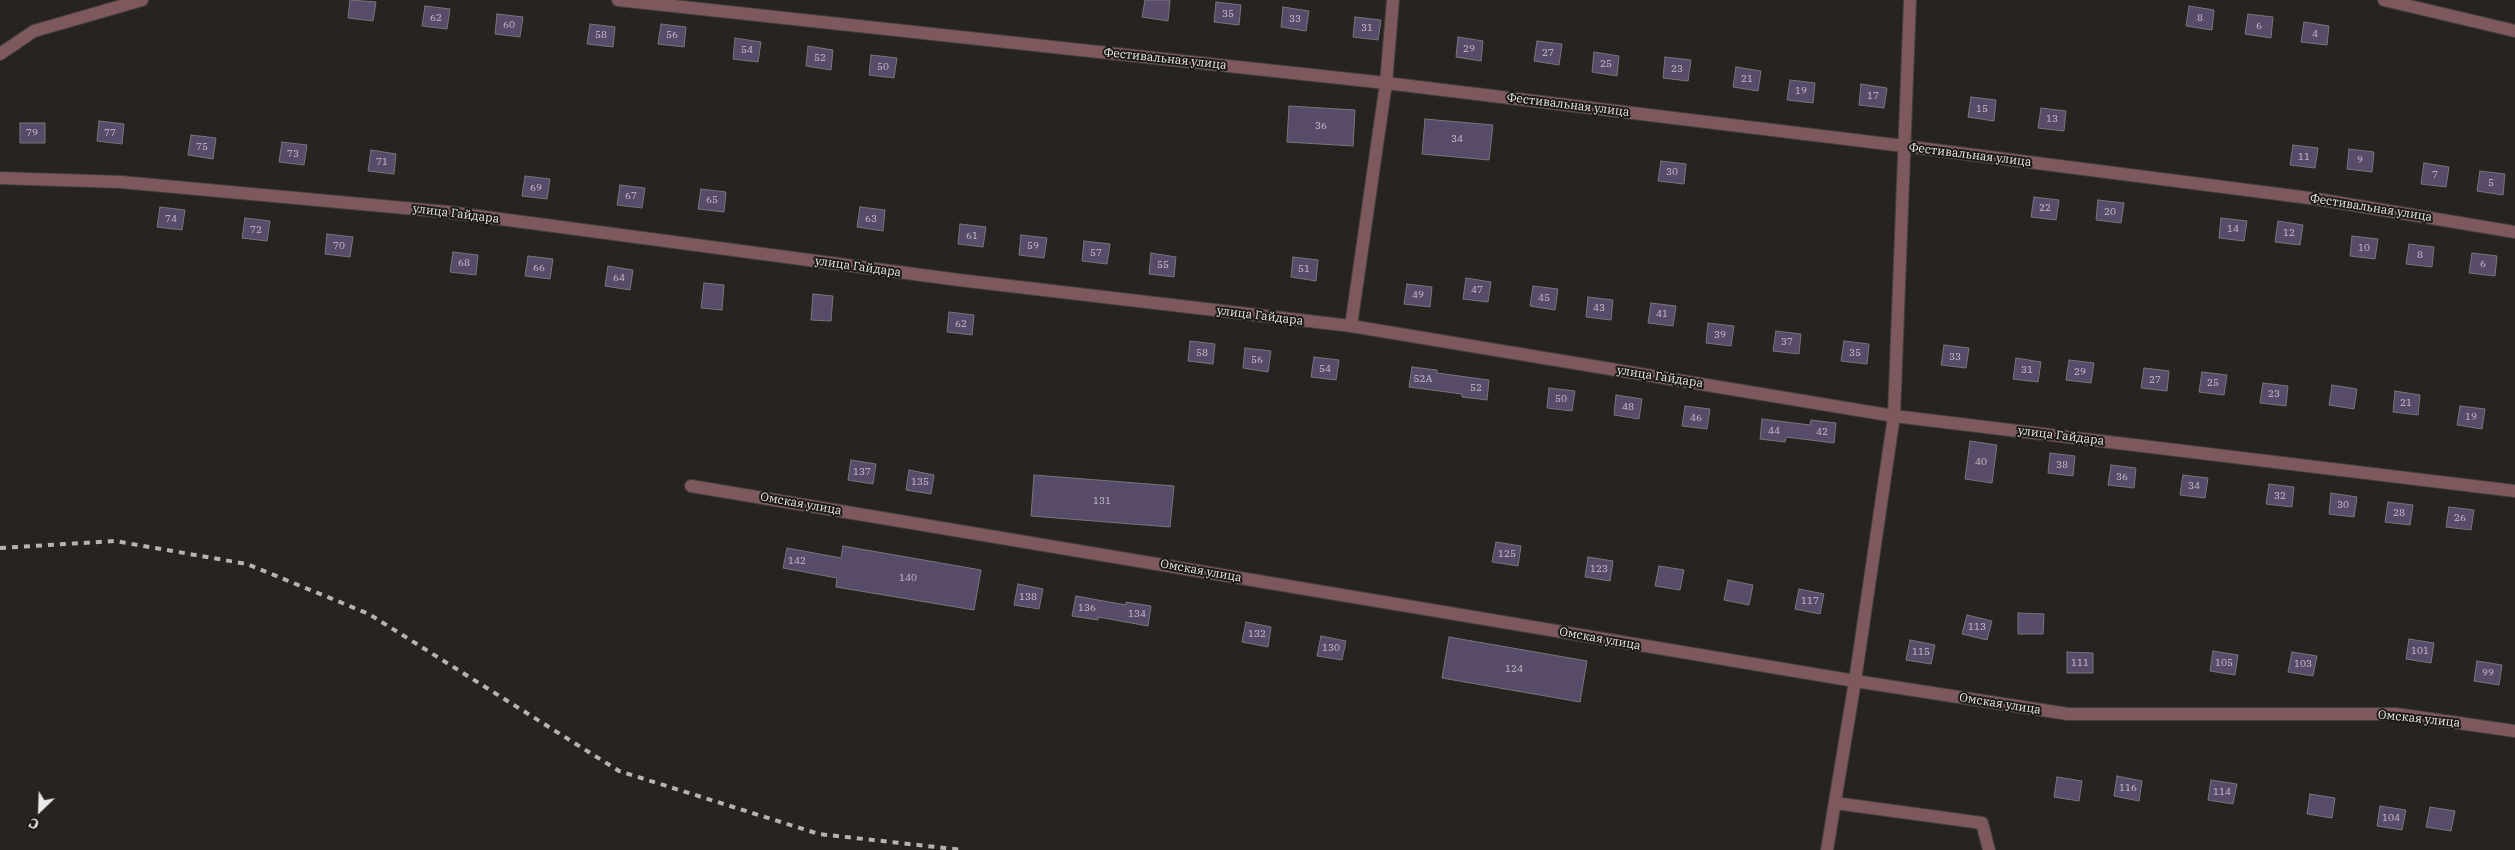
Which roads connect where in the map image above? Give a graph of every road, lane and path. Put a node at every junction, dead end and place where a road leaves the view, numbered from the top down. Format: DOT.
graph roads {
  1 [pos="142,0"];
  2 [pos="618,0"];
  3 [pos="1393,0"];
  4 [pos="1910,0"];
  5 [pos="2384,0"];
  6 [pos="2515,31"];
  7 [pos="0,54"];
  8 [pos="1386,83"];
  9 [pos="1904,146"];
  10 [pos="0,178"];
  11 [pos="2515,232"];
  12 [pos="1351,326"];
  13 [pos="1894,416"];
  14 [pos="691,486"];
  15 [pos="2515,491"];
  16 [pos="1855,682"];
  17 [pos="2515,731"];
  18 [pos="1835,803"];
  19 [pos="1827,850"];
  20 [pos="1989,850"];
  1 -- 7 [label="street"];
  2 -- 8 [label="street, Фестивальная улица"];
  3 -- 8 [label="street"];
  4 -- 9 [label="street"];
  5 -- 6 [label="street"];
  8 -- 9 [label="street, Фестивальная улица"];
  8 -- 12 [label="street"];
  9 -- 11 [label="street, Фестивальная улица"];
  9 -- 13 [label="street"];
  10 -- 12 [label="street, улица Гайдара"];
  12 -- 13 [label="street, улица Гайдара"];
  13 -- 15 [label="street, улица Гайдара"];
  13 -- 16 [label="street"];
  14 -- 16 [label="street, Омская улица"];
  16 -- 17 [label="street, Омская улица"];
  16 -- 18 [label="street"];
  18 -- 19 [label="street"];
  18 -- 20 [label="street"];
}
